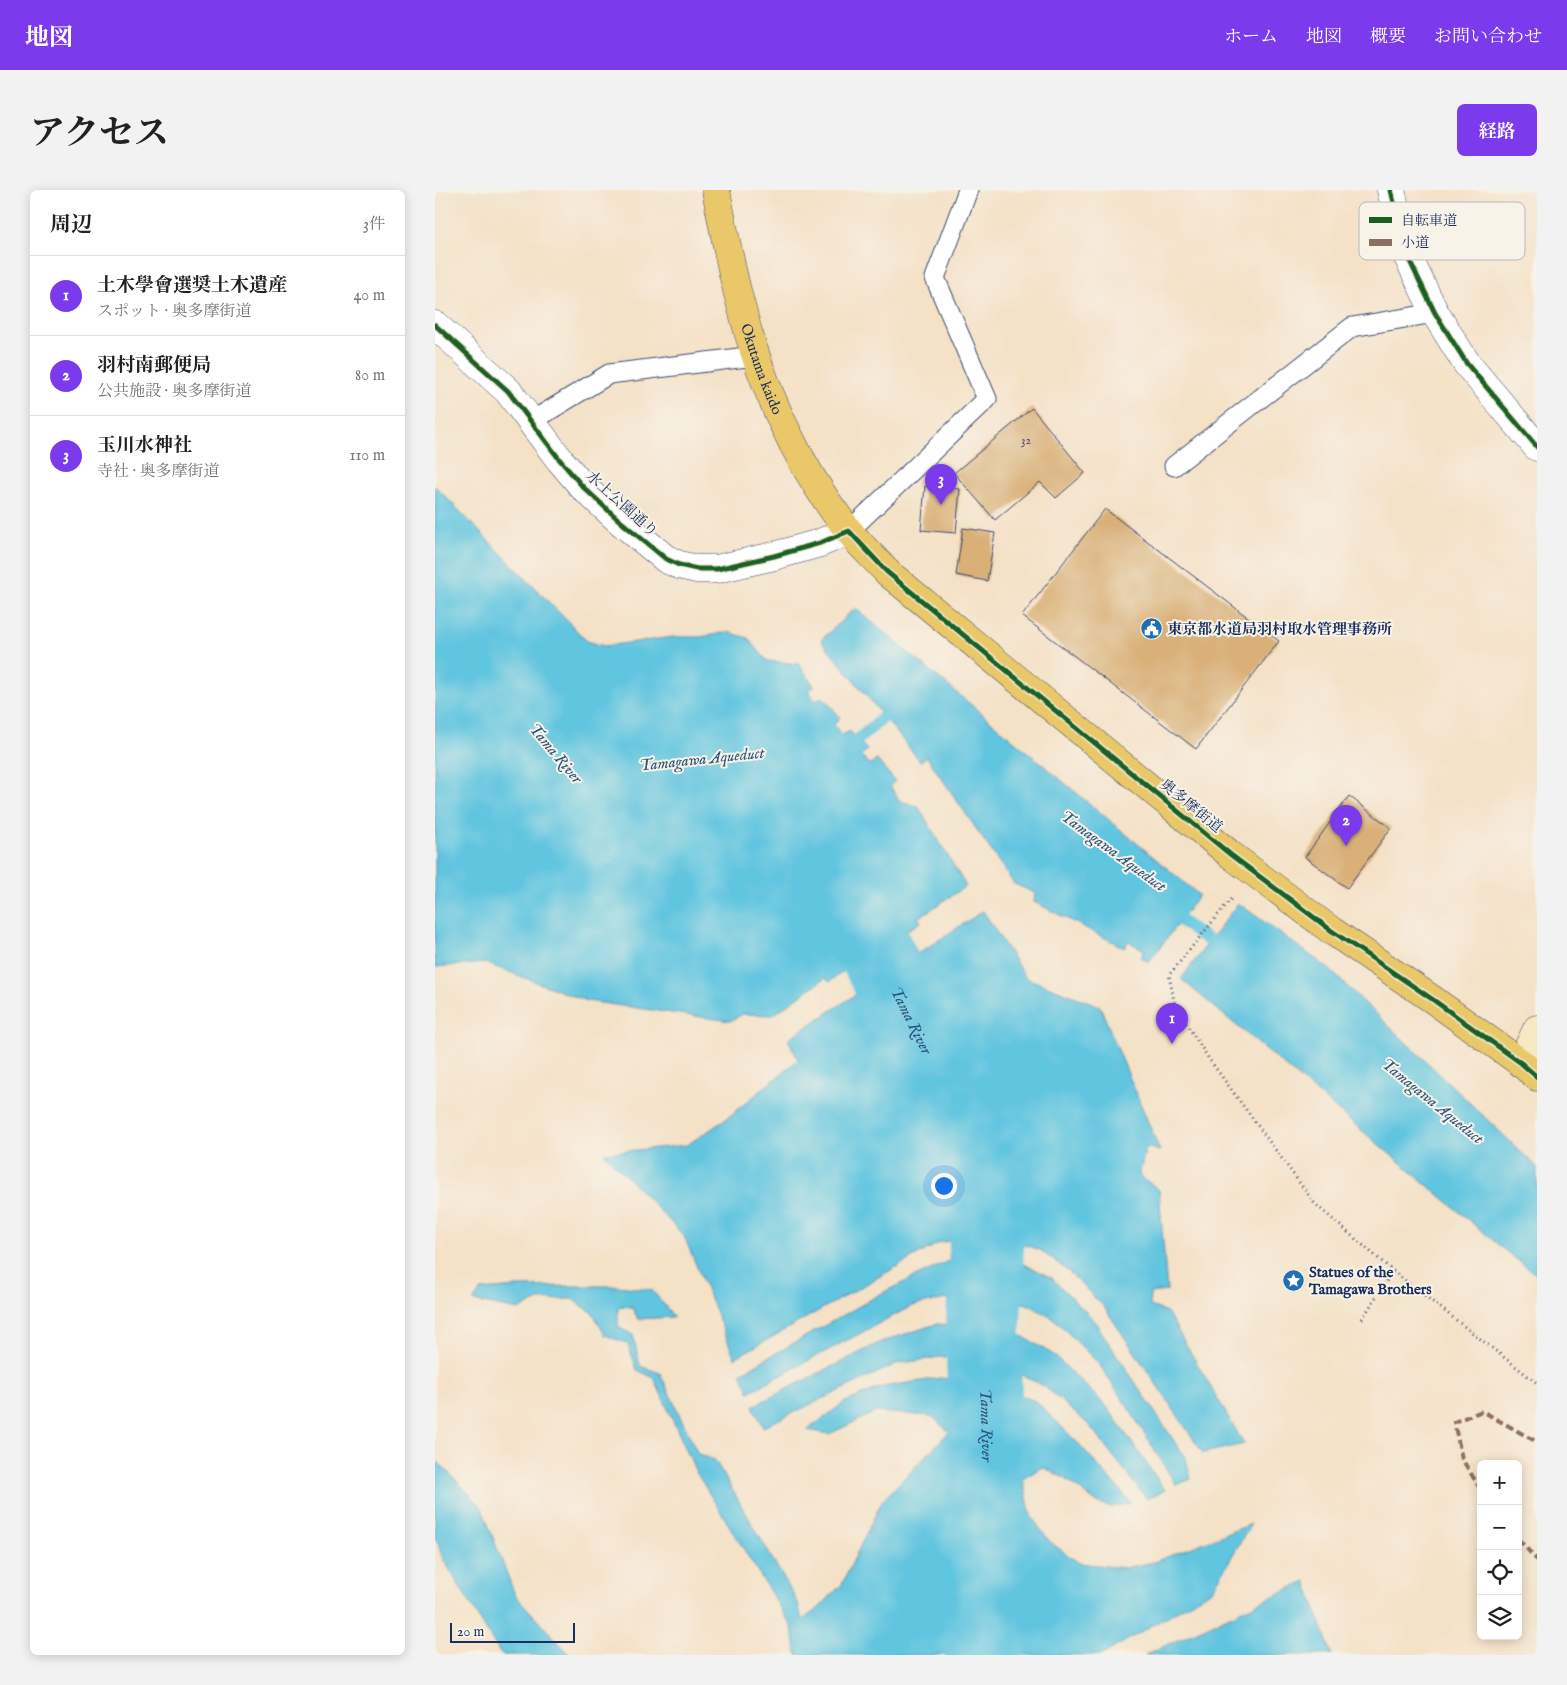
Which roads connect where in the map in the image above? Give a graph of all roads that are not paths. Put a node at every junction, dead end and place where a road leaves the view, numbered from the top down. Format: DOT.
graph roads {
  1 [pos="716,190"];
  2 [pos="968,190"];
  3 [pos="1409,260"];
  4 [pos="1435,313"];
  5 [pos="435,325"];
  6 [pos="755,356"];
  7 [pos="532,421"];
  8 [pos="1537,447"];
  9 [pos="1175,466"];
  10 [pos="849,531"];
  11 [pos="1537,1029"];
  12 [pos="1529,1070"];
  1 -- 6 [label="main road, Okutama kaido"];
  2 -- 10 [label="lane"];
  3 -- 4 [label="street"];
  4 -- 8 [label="street"];
  4 -- 9 [label="lane"];
  5 -- 7 [label="street, 水上公園通り"];
  6 -- 7 [label="lane"];
  6 -- 10 [label="main road, Okutama kaido"];
  7 -- 10 [label="street, 水上公園通り"];
  10 -- 12 [label="main road, 奥多摩街道"];
  11 -- 12 [label="main road"];
}
